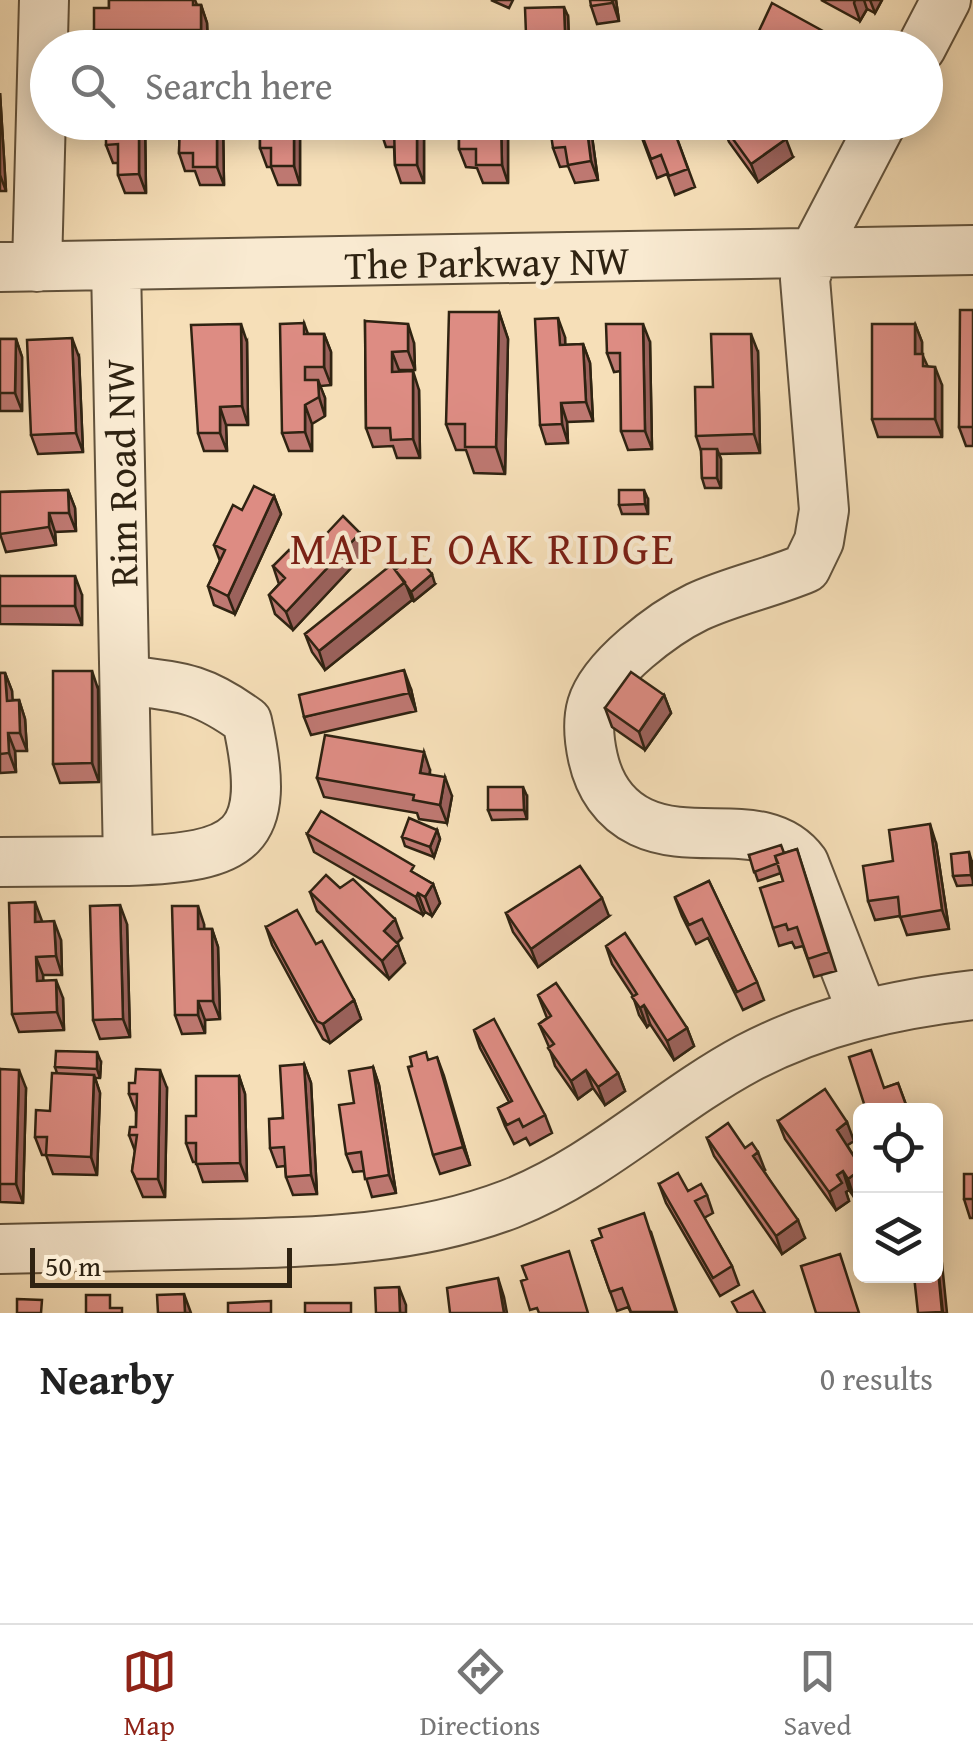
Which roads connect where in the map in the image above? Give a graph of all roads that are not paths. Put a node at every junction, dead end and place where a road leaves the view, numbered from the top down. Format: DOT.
graph roads {
  1 [pos="44,0"];
  2 [pos="946,0"];
  3 [pos="41,30"];
  4 [pos="931,30"];
  5 [pos="30,140"];
  6 [pos="873,140"];
  7 [pos="973,250"];
  8 [pos="812,256"];
  9 [pos="116,266"];
  10 [pos="18,267"];
  11 [pos="125,680"];
  12 [pos="128,860"];
  13 [pos="0,862"];
  14 [pos="973,995"];
  15 [pos="863,1014"];
  16 [pos="0,1248"];
  1 -- 3 [label="street"];
  2 -- 4 [label="street"];
  5 -- 10 [label="street"];
  6 -- 8 [label="street"];
  7 -- 8 [label="street, The Parkway NW"];
  8 -- 9 [label="street, The Parkway NW"];
  8 -- 15 [label="street"];
  9 -- 10 [label="street, The Parkway NW"];
  9 -- 11 [label="street, Rim Road NW"];
  11 -- 12 [label="street, Rim Road NW"];
  11 -- 12 [label="street"];
  12 -- 13 [label="street"];
  14 -- 15 [label="street"];
  15 -- 16 [label="street"];
}
